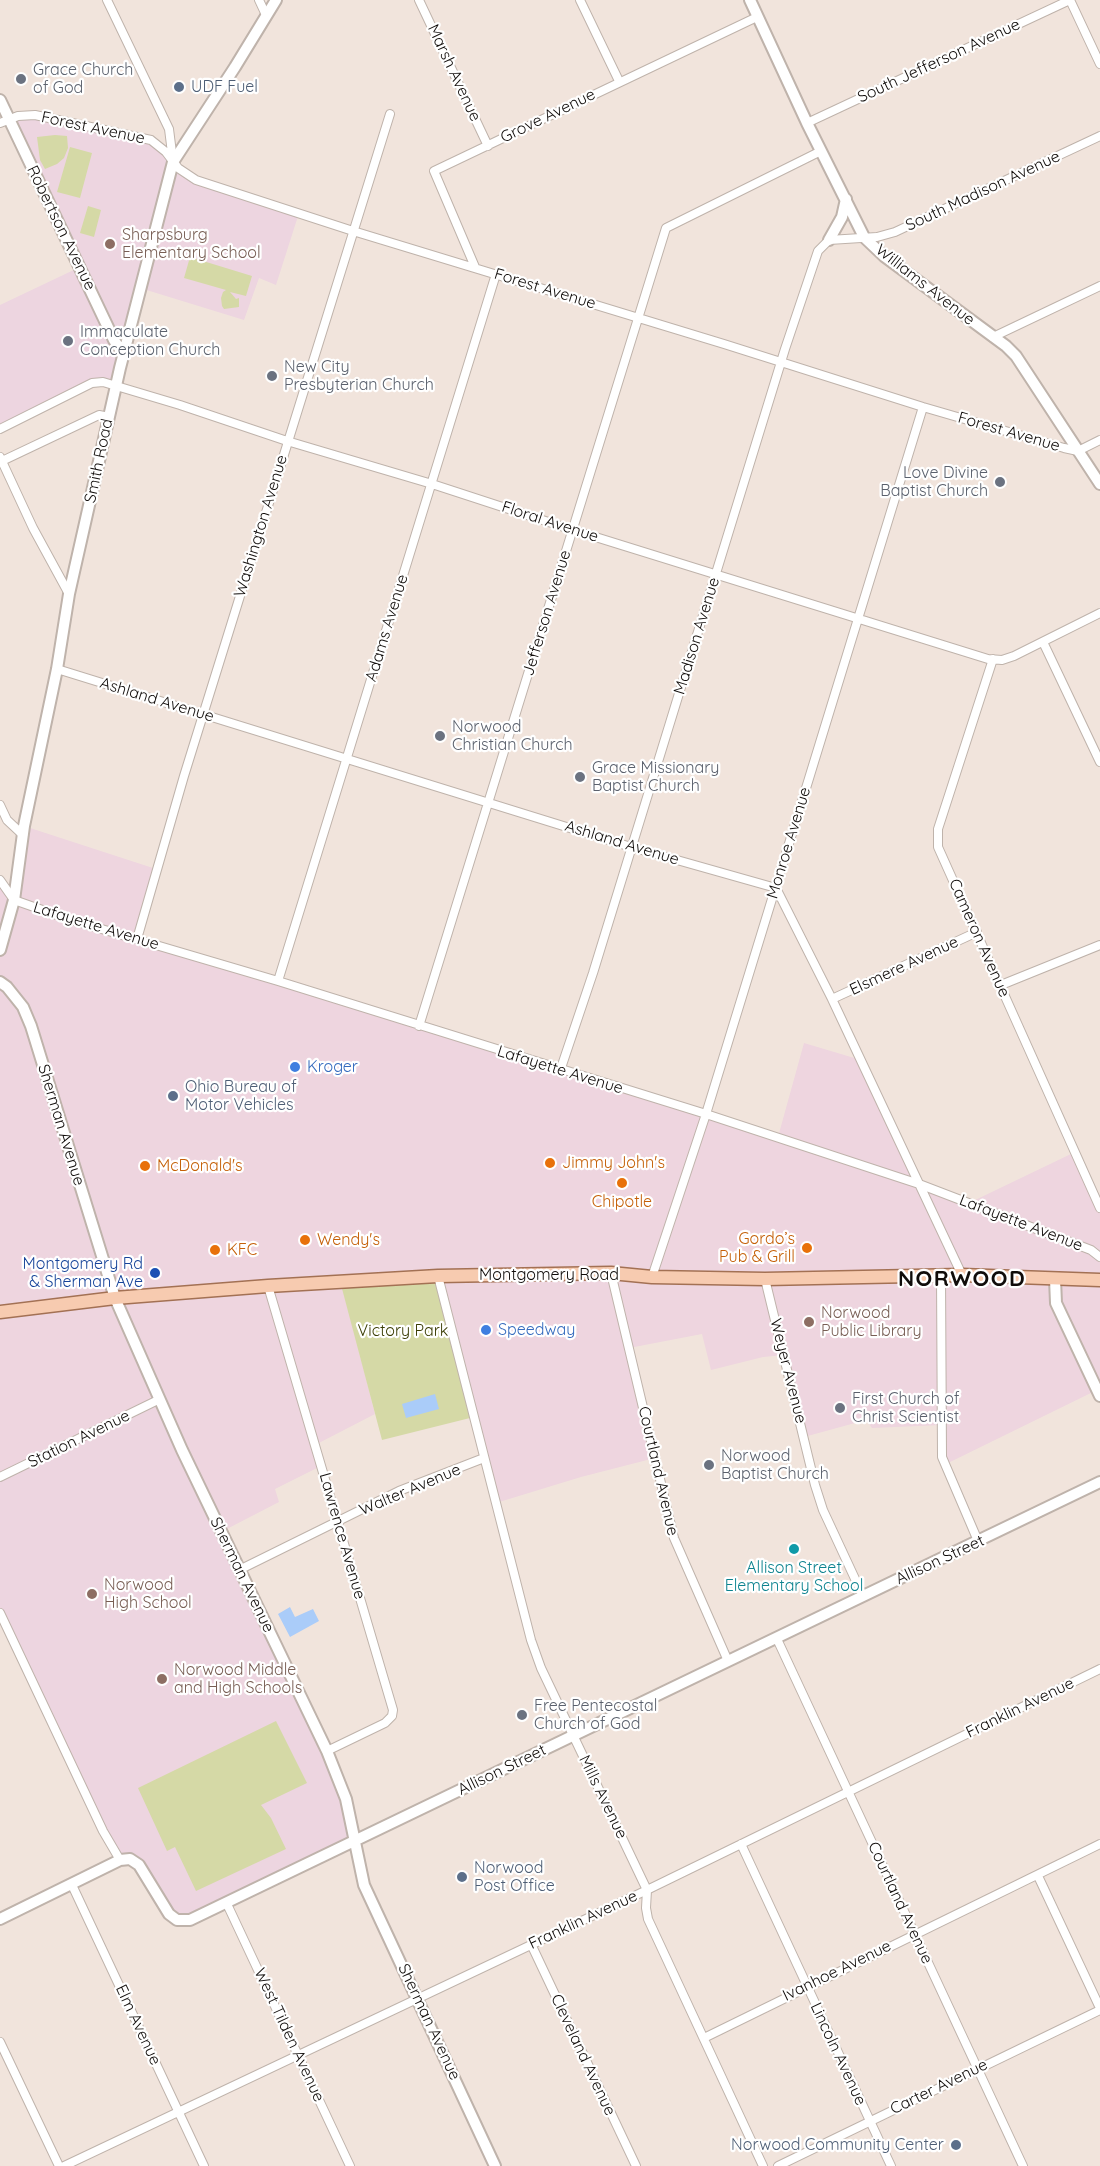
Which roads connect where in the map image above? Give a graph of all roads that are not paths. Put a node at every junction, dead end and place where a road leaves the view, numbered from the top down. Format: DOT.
graph roads {
  1 [pos="107,0"];
  2 [pos="259,0"];
  3 [pos="276,0"];
  4 [pos="419,0"];
  5 [pos="580,0"];
  6 [pos="750,0"];
  7 [pos="1070,0"];
  8 [pos="266,15"];
  9 [pos="757,16"];
  10 [pos="1100,64"];
  11 [pos="619,81"];
  12 [pos="0,100"];
  13 [pos="390,114"];
  14 [pos="5,121"];
  15 [pos="807,123"];
  16 [pos="1100,136"];
  17 [pos="488,146"];
  18 [pos="821,151"];
  19 [pos="173,162"];
  20 [pos="846,199"];
  21 [pos="353,231"];
  22 [pos="864,237"];
  23 [pos="829,240"];
  24 [pos="475,267"];
  25 [pos="496,274"];
  26 [pos="1100,286"];
  27 [pos="639,319"];
  28 [pos="993,337"];
  29 [pos="123,354"];
  30 [pos="781,363"];
  31 [pos="116,386"];
  32 [pos="923,407"];
  33 [pos="109,417"];
  34 [pos="0,429"];
  35 [pos="1100,440"];
  36 [pos="287,441"];
  37 [pos="1077,451"];
  38 [pos="1,460"];
  39 [pos="432,484"];
  40 [pos="1100,484"];
  41 [pos="573,530"];
  42 [pos="716,574"];
  43 [pos="69,594"];
  44 [pos="1100,613"];
  45 [pos="858,617"];
  46 [pos="1043,642"];
  47 [pos="993,659"];
  48 [pos="57,669"];
  49 [pos="204,714"];
  50 [pos="348,758"];
  51 [pos="1100,762"];
  52 [pos="490,801"];
  53 [pos="0,805"];
  54 [pos="23,835"];
  55 [pos="632,847"];
  56 [pos="0,880"];
  57 [pos="776,888"];
  58 [pos="14,900"];
  59 [pos="976,933"];
  60 [pos="137,939"];
  61 [pos="1100,945"];
  62 [pos="0,950"];
  63 [pos="278,981"];
  64 [pos="0,982"];
  65 [pos="1001,985"];
  66 [pos="832,999"];
  67 [pos="419,1026"];
  68 [pos="560,1071"];
  69 [pos="706,1114"];
  70 [pos="919,1184"];
  71 [pos="1100,1208"];
  72 [pos="1100,1257"];
  73 [pos="611,1273"];
  74 [pos="963,1275"];
  75 [pos="438,1276"];
  76 [pos="942,1276"];
  77 [pos="652,1277"];
  78 [pos="765,1279"];
  79 [pos="1055,1279"];
  80 [pos="1100,1280"];
  81 [pos="268,1286"];
  82 [pos="115,1298"];
  83 [pos="0,1312"];
  84 [pos="1100,1396"];
  85 [pos="159,1400"];
  86 [pos="484,1458"];
  87 [pos="0,1478"];
  88 [pos="1100,1482"];
  89 [pos="338,1522"];
  90 [pos="978,1541"];
  91 [pos="239,1570"];
  92 [pos="863,1596"];
  93 [pos="0,1612"];
  94 [pos="777,1639"];
  95 [pos="728,1661"];
  96 [pos="1100,1669"];
  97 [pos="573,1736"];
  98 [pos="327,1751"];
  99 [pos="848,1791"];
  100 [pos="354,1843"];
  101 [pos="741,1844"];
  102 [pos="1100,1844"];
  103 [pos="120,1860"];
  104 [pos="1038,1875"];
  105 [pos="72,1885"];
  106 [pos="647,1890"];
  107 [pos="227,1904"];
  108 [pos="0,1919"];
  109 [pos="914,1934"];
  110 [pos="531,1944"];
  111 [pos="806,1986"];
  112 [pos="418,1998"];
  113 [pos="1100,2009"];
  114 [pos="704,2038"];
  115 [pos="0,2042"];
  116 [pos="298,2056"];
  117 [pos="977,2068"];
  118 [pos="180,2112"];
  119 [pos="870,2121"];
  120 [pos="59,2166"];
  121 [pos="64,2166"];
  122 [pos="204,2166"];
  123 [pos="350,2166"];
  124 [pos="495,2166"];
  125 [pos="636,2166"];
  126 [pos="763,2166"];
  127 [pos="778,2166"];
  128 [pos="891,2166"];
  129 [pos="1023,2166"];
  1 -- 19 [label="street"];
  2 -- 8 [label="street"];
  3 -- 8 [label="street, Smith Road"];
  4 -- 17 [label="street, Marsh Avenue"];
  5 -- 11 [label="street"];
  6 -- 9 [label="street, Williams Avenue"];
  7 -- 10 [label="street"];
  7 -- 15 [label="street, South Jefferson Avenue"];
  8 -- 19 [label="street, Smith Road"];
  9 -- 11 [label="street, Grove Avenue"];
  9 -- 15 [label="street, Williams Avenue"];
  11 -- 17 [label="street, Grove Avenue"];
  12 -- 14 [label="street, Robertson Avenue"];
  13 -- 21 [label="street, Washington Avenue"];
  14 -- 19 [label="street, Forest Avenue"];
  14 -- 29 [label="street, Robertson Avenue"];
  15 -- 18 [label="street, Williams Avenue"];
  16 -- 22 [label="street, South Madison Avenue"];
  17 -- 24 [label="street, Grove Avenue"];
  18 -- 20 [label="street, Williams Avenue"];
  18 -- 27 [label="street, Jefferson Avenue"];
  19 -- 21 [label="street, Forest Avenue"];
  19 -- 29 [label="street, Smith Road"];
  20 -- 22 [label="street, Williams Avenue"];
  20 -- 23 [label="street"];
  21 -- 24 [label="street, Forest Avenue"];
  21 -- 36 [label="street, Washington Avenue"];
  22 -- 23 [label="street"];
  22 -- 28 [label="street, Williams Avenue"];
  23 -- 30 [label="street, Madison Avenue"];
  24 -- 25 [label="street, Forest Avenue"];
  25 -- 27 [label="street, Forest Avenue"];
  25 -- 39 [label="street, Adams Avenue"];
  26 -- 28 [label="street"];
  27 -- 30 [label="street, Forest Avenue"];
  27 -- 41 [label="street, Jefferson Avenue"];
  28 -- 37 [label="street, Williams Avenue"];
  29 -- 31 [label="street, Smith Road"];
  30 -- 32 [label="street, Forest Avenue"];
  30 -- 42 [label="street, Madison Avenue"];
  31 -- 33 [label="street, Smith Road"];
  31 -- 34 [label="street, Floral Avenue"];
  31 -- 36 [label="street, Floral Avenue"];
  32 -- 37 [label="street, Forest Avenue"];
  32 -- 45 [label="street, Monroe Avenue"];
  33 -- 38 [label="street"];
  33 -- 43 [label="street, Smith Road"];
  35 -- 37 [label="street, Forest Avenue"];
  36 -- 39 [label="street, Floral Avenue"];
  36 -- 49 [label="street, Washington Avenue"];
  37 -- 40 [label="street, Williams Avenue"];
  38 -- 43 [label="street"];
  39 -- 41 [label="street, Floral Avenue"];
  39 -- 50 [label="street, Adams Avenue"];
  41 -- 42 [label="street, Floral Avenue"];
  41 -- 52 [label="street, Jefferson Avenue"];
  42 -- 45 [label="street, Floral Avenue"];
  42 -- 55 [label="street, Madison Avenue"];
  43 -- 48 [label="street, Smith Road"];
  44 -- 46 [label="street"];
  45 -- 47 [label="street, Floral Avenue"];
  45 -- 57 [label="street, Monroe Avenue"];
  46 -- 47 [label="street"];
  46 -- 51 [label="street"];
  47 -- 59 [label="street, Cameron Avenue"];
  48 -- 49 [label="street, Ashland Avenue"];
  48 -- 54 [label="street, Smith Road"];
  49 -- 50 [label="street, Ashland Avenue"];
  49 -- 60 [label="street, Washington Avenue"];
  50 -- 52 [label="street, Ashland Avenue"];
  50 -- 63 [label="street, Adams Avenue"];
  52 -- 55 [label="street, Ashland Avenue"];
  52 -- 67 [label="street, Jefferson Avenue"];
  53 -- 54 [label="street"];
  54 -- 58 [label="street, Smith Road"];
  55 -- 57 [label="street, Ashland Avenue"];
  55 -- 68 [label="street, Madison Avenue"];
  56 -- 58 [label="street"];
  57 -- 66 [label="street"];
  57 -- 69 [label="street, Monroe Avenue"];
  58 -- 60 [label="street, Lafayette Avenue"];
  58 -- 62 [label="street, Smith Road"];
  59 -- 65 [label="street, Cameron Avenue"];
  59 -- 66 [label="street, Elsmere Avenue"];
  60 -- 63 [label="street, Lafayette Avenue"];
  61 -- 65 [label="street"];
  63 -- 67 [label="street, Lafayette Avenue"];
  64 -- 82 [label="street, Sherman Avenue"];
  65 -- 71 [label="street, Cameron Avenue"];
  66 -- 70 [label="street"];
  67 -- 68 [label="street, Lafayette Avenue"];
  68 -- 69 [label="street, Lafayette Avenue"];
  69 -- 70 [label="street, Lafayette Avenue"];
  69 -- 77 [label="street, Monroe Avenue"];
  70 -- 72 [label="street, Lafayette Avenue"];
  70 -- 74 [label="street"];
  73 -- 75 [label="main road, Montgomery Road"];
  73 -- 77 [label="main road, Montgomery Road"];
  73 -- 95 [label="street, Courtland Avenue"];
  74 -- 76 [label="main road, Montgomery Road"];
  74 -- 79 [label="main road, Montgomery Road"];
  75 -- 81 [label="main road, Montgomery Road"];
  75 -- 86 [label="street, Mills Avenue"];
  76 -- 78 [label="main road, Montgomery Road"];
  76 -- 90 [label="street"];
  77 -- 78 [label="main road, Montgomery Road"];
  78 -- 92 [label="street, Weyer Avenue"];
  79 -- 80 [label="main road, Montgomery Road"];
  79 -- 84 [label="street"];
  81 -- 82 [label="main road, Montgomery Road"];
  81 -- 89 [label="street, Lawrence Avenue"];
  82 -- 83 [label="main road, Montgomery Road"];
  82 -- 85 [label="street, Sherman Avenue"];
  85 -- 87 [label="street, Station Avenue"];
  85 -- 91 [label="street, Sherman Avenue"];
  86 -- 89 [label="street, Walter Avenue"];
  86 -- 97 [label="street, Mills Avenue"];
  88 -- 90 [label="street, Allison Street"];
  89 -- 91 [label="street, Walter Avenue"];
  89 -- 98 [label="street, Lawrence Avenue"];
  90 -- 92 [label="street, Allison Street"];
  91 -- 98 [label="street, Sherman Avenue"];
  92 -- 94 [label="street, Allison Street"];
  93 -- 103 [label="street"];
  94 -- 95 [label="street, Allison Street"];
  94 -- 99 [label="street, Courtland Avenue"];
  95 -- 97 [label="street, Allison Street"];
  96 -- 99 [label="street, Franklin Avenue"];
  97 -- 100 [label="street, Allison Street"];
  97 -- 106 [label="street, Mills Avenue"];
  98 -- 100 [label="street, Sherman Avenue"];
  99 -- 101 [label="street, Franklin Avenue"];
  99 -- 109 [label="street, Courtland Avenue"];
  100 -- 107 [label="street, Allison Street"];
  100 -- 112 [label="street, Sherman Avenue"];
  101 -- 106 [label="street, Franklin Avenue"];
  101 -- 111 [label="street, Lincoln Avenue"];
  102 -- 104 [label="street, Ivanhoe Avenue"];
  103 -- 105 [label="street"];
  103 -- 107 [label="street, Allison Street"];
  104 -- 109 [label="street, Ivanhoe Avenue"];
  104 -- 113 [label="street"];
  105 -- 108 [label="street"];
  105 -- 118 [label="street, Elm Avenue"];
  106 -- 110 [label="street, Franklin Avenue"];
  106 -- 114 [label="street, Mills Avenue"];
  107 -- 116 [label="street, West Tilden Avenue"];
  109 -- 111 [label="street, Ivanhoe Avenue"];
  109 -- 117 [label="street, Courtland Avenue"];
  110 -- 112 [label="street, Franklin Avenue"];
  110 -- 125 [label="street, Cleveland Avenue"];
  111 -- 114 [label="street, Ivanhoe Avenue"];
  111 -- 119 [label="street, Lincoln Avenue"];
  112 -- 116 [label="street, Franklin Avenue"];
  112 -- 124 [label="street, Sherman Avenue"];
  113 -- 117 [label="street, Carter Avenue"];
  114 -- 126 [label="street, Mills Avenue"];
  115 -- 120 [label="street"];
  116 -- 118 [label="street, Franklin Avenue"];
  116 -- 123 [label="street, West Tilden Avenue"];
  117 -- 119 [label="street, Carter Avenue"];
  117 -- 129 [label="street, Courtland Avenue"];
  118 -- 121 [label="street, Franklin Avenue"];
  118 -- 122 [label="street, Elm Avenue"];
  119 -- 127 [label="street, Carter Avenue"];
  119 -- 128 [label="street, Lincoln Avenue"];
}
